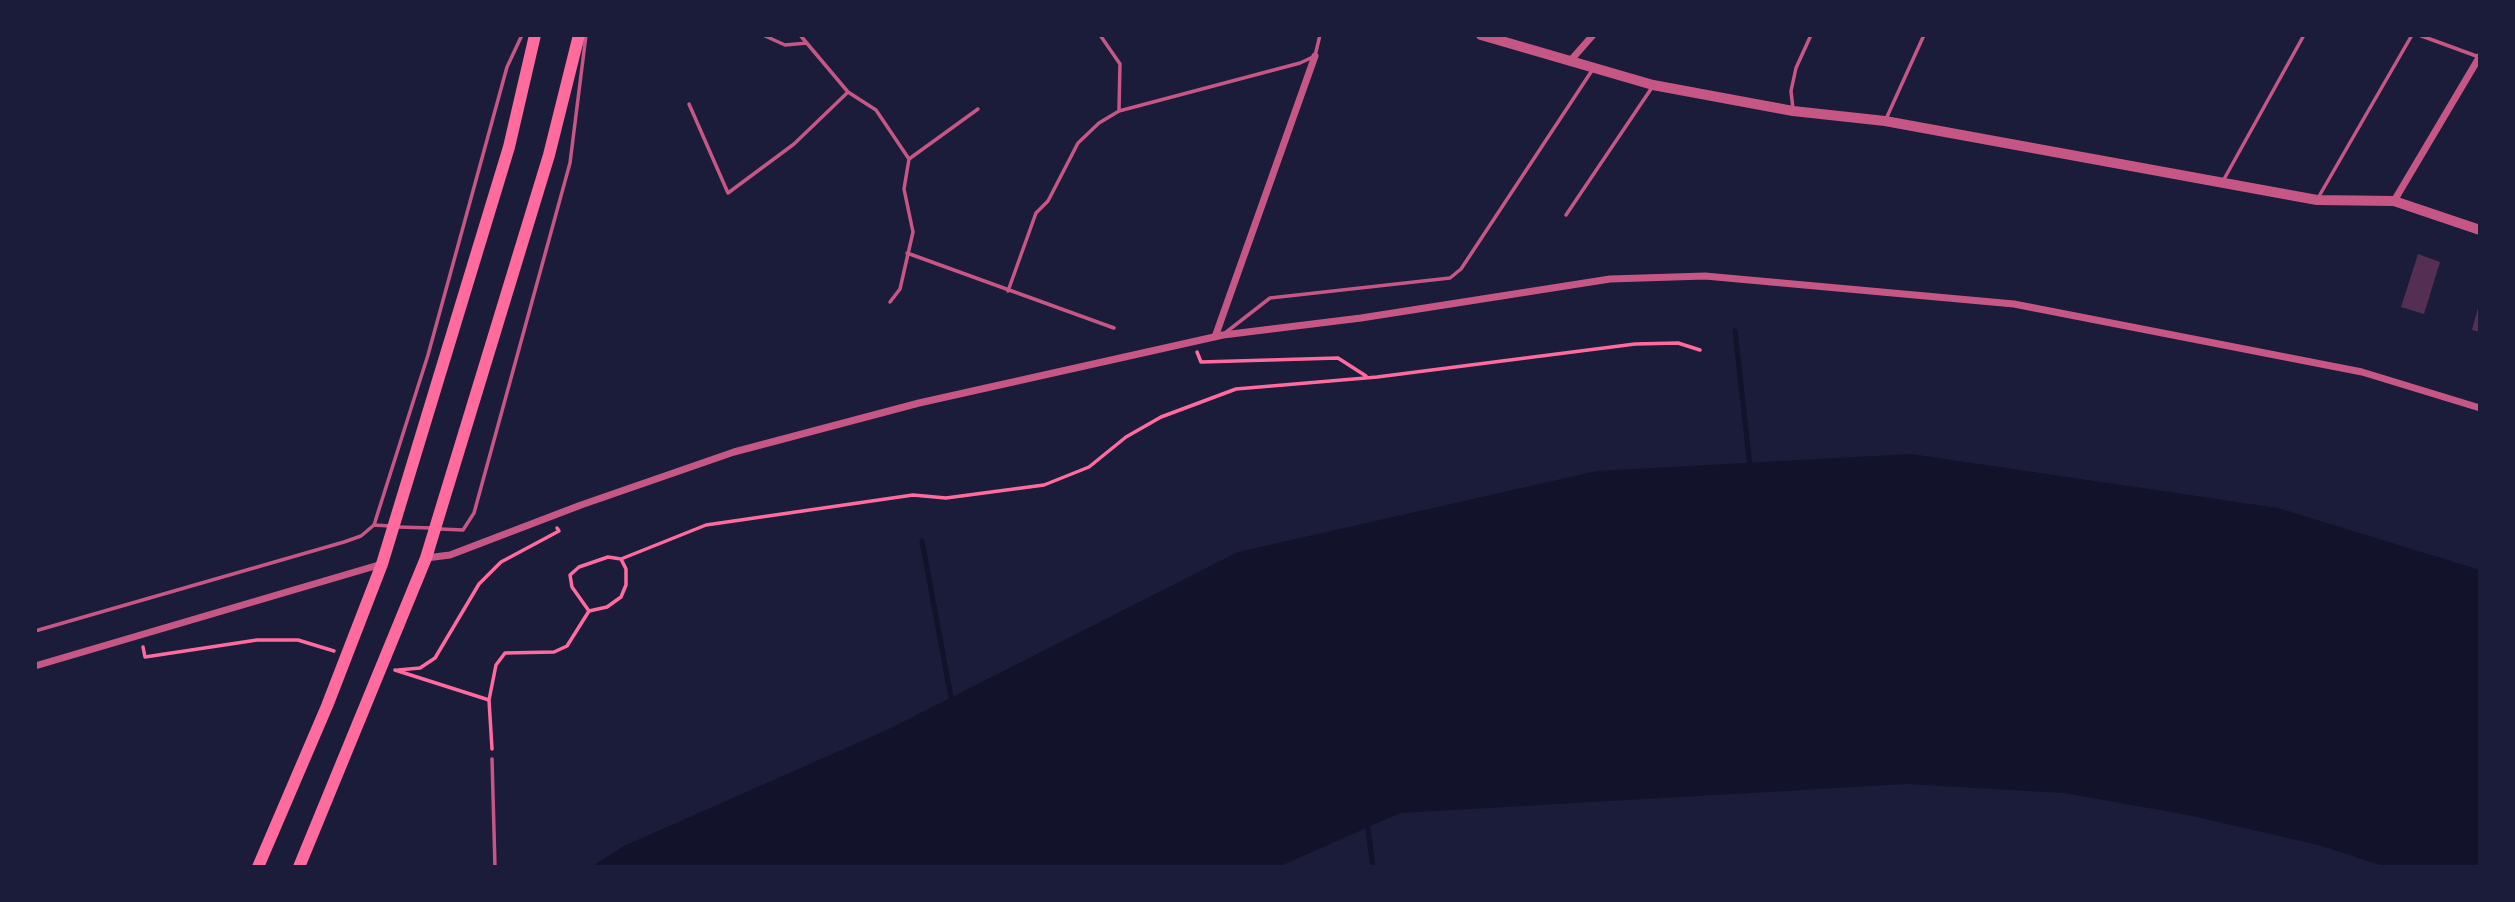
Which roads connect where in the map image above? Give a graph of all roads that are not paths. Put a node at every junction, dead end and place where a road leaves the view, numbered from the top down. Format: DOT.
graph roads {
  1 [pos="522,35"];
  2 [pos="535,35"];
  3 [pos="579,35"];
  4 [pos="586,35"];
  5 [pos="763,35"];
  6 [pos="800,35"];
  7 [pos="1100,35"];
  8 [pos="1321,35"];
  9 [pos="1481,35"];
  10 [pos="1593,35"];
  11 [pos="1811,35"];
  12 [pos="1924,35"];
  13 [pos="2304,35"];
  14 [pos="2412,35"];
  15 [pos="2419,35"];
  16 [pos="807,43"];
  17 [pos="1315,56"];
  18 [pos="2480,56"];
  19 [pos="1572,60"];
  20 [pos="1593,68"];
  21 [pos="1653,85"];
  22 [pos="848,92"];
  23 [pos="689,104"];
  24 [pos="978,108"];
  25 [pos="1119,111"];
  26 [pos="1793,111"];
  27 [pos="1885,121"];
  28 [pos="909,159"];
  29 [pos="2223,181"];
  30 [pos="2317,200"];
  31 [pos="2394,201"];
  32 [pos="1566,215"];
  33 [pos="2480,230"];
  34 [pos="907,253"];
  35 [pos="1008,291"];
  36 [pos="890,302"];
  37 [pos="1114,328"];
  38 [pos="1219,336"];
  39 [pos="2480,408"];
  40 [pos="374,525"];
  41 [pos="426,558"];
  42 [pos="382,564"];
  43 [pos="35,631"];
  44 [pos="35,666"];
  45 [pos="492,759"];
  46 [pos="258,867"];
  47 [pos="299,867"];
  48 [pos="495,867"];
  1 -- 40 [label="lane"];
  2 -- 42 [label="main road"];
  3 -- 41 [label="main road"];
  4 -- 40 [label="lane"];
  5 -- 16 [label="lane"];
  6 -- 16 [label="lane"];
  7 -- 25 [label="lane"];
  8 -- 17 [label="lane"];
  9 -- 19 [label="street"];
  10 -- 19 [label="street"];
  11 -- 26 [label="lane"];
  12 -- 27 [label="lane"];
  13 -- 29 [label="lane"];
  14 -- 30 [label="lane"];
  15 -- 18 [label="lane"];
  16 -- 22 [label="lane"];
  17 -- 25 [label="lane"];
  17 -- 38 [label="street"];
  18 -- 31 [label="street"];
  19 -- 20 [label="street"];
  20 -- 21 [label="street"];
  20 -- 38 [label="lane"];
  21 -- 26 [label="street"];
  21 -- 32 [label="lane"];
  22 -- 23 [label="lane"];
  22 -- 28 [label="lane"];
  24 -- 28 [label="lane"];
  25 -- 35 [label="lane"];
  26 -- 27 [label="street"];
  27 -- 29 [label="street"];
  28 -- 34 [label="lane"];
  29 -- 30 [label="street"];
  30 -- 31 [label="street"];
  31 -- 33 [label="street"];
  34 -- 35 [label="lane"];
  34 -- 36 [label="lane"];
  35 -- 37 [label="lane"];
  38 -- 39 [label="street"];
  38 -- 41 [label="street"];
  40 -- 43 [label="lane"];
  41 -- 47 [label="main road"];
  42 -- 44 [label="street"];
  42 -- 46 [label="main road"];
  45 -- 48 [label="lane"];
}
